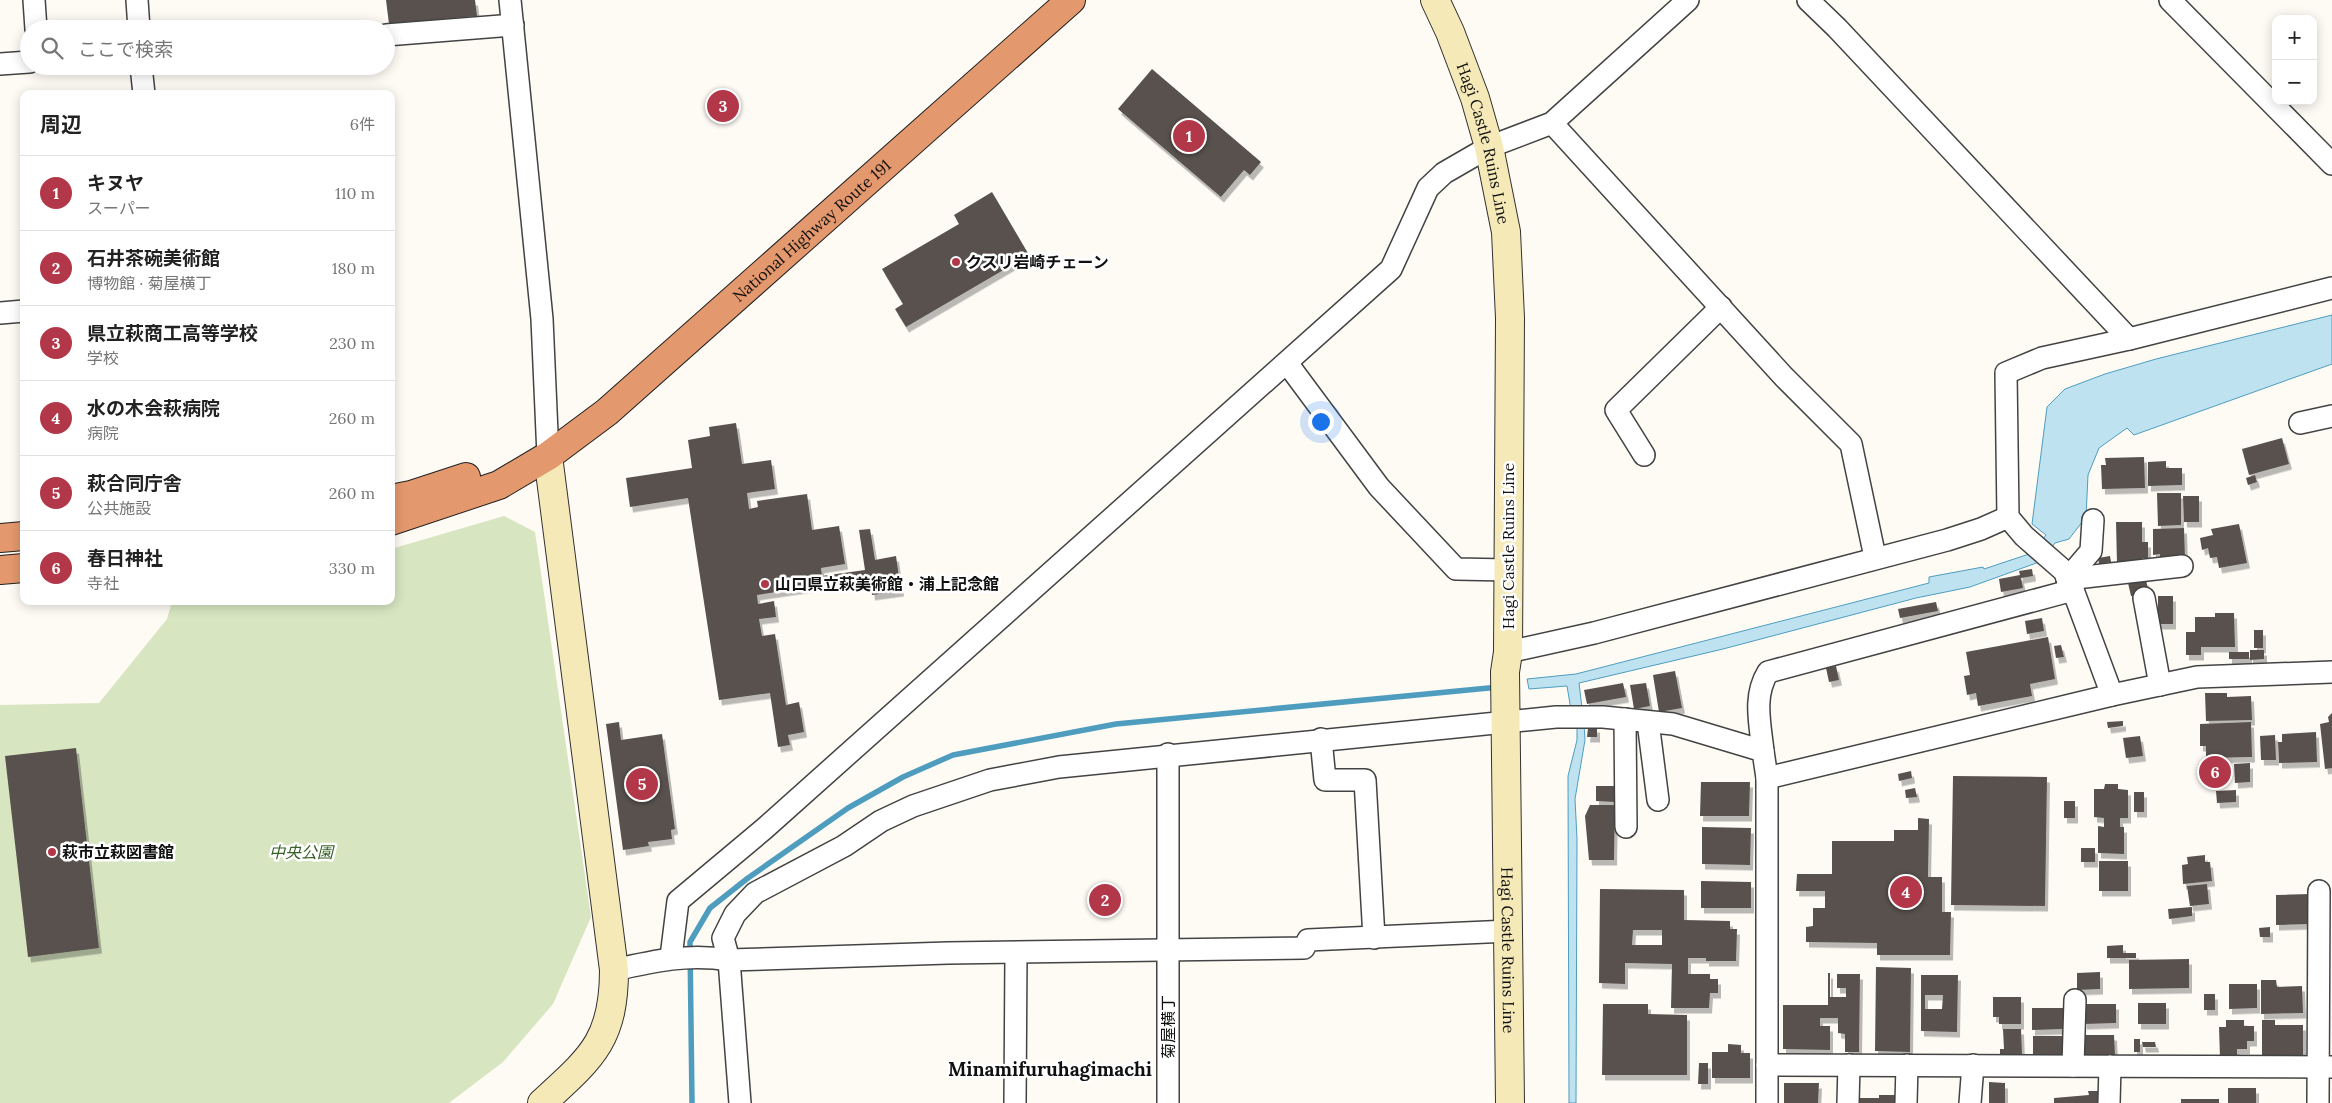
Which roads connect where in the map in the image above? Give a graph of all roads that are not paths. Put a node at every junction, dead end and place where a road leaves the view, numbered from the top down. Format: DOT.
graph roads {
  1 [pos="34,0"];
  2 [pos="137,0"];
  3 [pos="510,0"];
  4 [pos="1071,0"];
  5 [pos="1435,0"];
  6 [pos="1688,0"];
  7 [pos="1808,0"];
  8 [pos="2170,0"];
  9 [pos="35,20"];
  10 [pos="138,20"];
  11 [pos="513,25"];
  12 [pos="395,34"];
  13 [pos="20,63"];
  14 [pos="0,64"];
  15 [pos="143,75"];
  16 [pos="144,90"];
  17 [pos="1552,123"];
  18 [pos="1489,147"];
  19 [pos="2332,164"];
  20 [pos="2332,288"];
  21 [pos="1720,307"];
  22 [pos="20,311"];
  23 [pos="0,313"];
  24 [pos="2129,339"];
  25 [pos="1287,363"];
  26 [pos="2332,416"];
  27 [pos="2300,423"];
  28 [pos="1644,454"];
  29 [pos="548,456"];
  30 [pos="395,498"];
  31 [pos="2008,517"];
  32 [pos="395,520"];
  33 [pos="2093,520"];
  34 [pos="20,536"];
  35 [pos="0,538"];
  36 [pos="1875,557"];
  37 [pos="2182,566"];
  38 [pos="20,568"];
  39 [pos="0,570"];
  40 [pos="1508,570"];
  41 [pos="2068,580"];
  42 [pos="2144,598"];
  43 [pos="1506,662"];
  44 [pos="2332,672"];
  45 [pos="2160,685"];
  46 [pos="2112,695"];
  47 [pos="1625,719"];
  48 [pos="1648,722"];
  49 [pos="1505,723"];
  50 [pos="1321,739"];
  51 [pos="1763,751"];
  52 [pos="1168,754"];
  53 [pos="1767,778"];
  54 [pos="1658,800"];
  55 [pos="1626,827"];
  56 [pos="2319,891"];
  57 [pos="1509,932"];
  58 [pos="1374,938"];
  59 [pos="1168,951"];
  60 [pos="1016,953"];
  61 [pos="677,958"];
  62 [pos="729,960"];
  63 [pos="614,970"];
  64 [pos="2075,1000"];
  65 [pos="1767,1065"];
  66 [pos="1849,1065"];
  67 [pos="1907,1065"];
  68 [pos="1973,1065"];
  69 [pos="2072,1066"];
  70 [pos="2110,1066"];
  71 [pos="2325,1067"];
  72 [pos="542,1103"];
  73 [pos="740,1103"];
  74 [pos="1015,1103"];
  75 [pos="1168,1103"];
  76 [pos="1510,1103"];
  77 [pos="1767,1103"];
  78 [pos="1848,1103"];
  79 [pos="1906,1103"];
  80 [pos="1970,1103"];
  81 [pos="2109,1103"];
  82 [pos="2318,1103"];
  1 -- 9 [label="street"];
  2 -- 10 [label="street"];
  3 -- 11 [label="street"];
  4 -- 29 [label="highway, National Highway Route 191"];
  5 -- 18 [label="main road, Hagi Castle Ruins Line"];
  6 -- 17 [label="street"];
  7 -- 24 [label="street"];
  8 -- 19 [label="street"];
  11 -- 12 [label="street"];
  11 -- 29 [label="street"];
  13 -- 14 [label="street"];
  15 -- 16 [label="street"];
  17 -- 18 [label="street"];
  17 -- 21 [label="street"];
  18 -- 25 [label="street"];
  18 -- 40 [label="main road, Hagi Castle Ruins Line"];
  20 -- 24 [label="street"];
  21 -- 28 [label="street"];
  21 -- 36 [label="street"];
  22 -- 23 [label="street"];
  24 -- 31 [label="street"];
  25 -- 40 [label="street"];
  25 -- 61 [label="street"];
  26 -- 27 [label="street"];
  29 -- 30 [label="highway, National Highway Route 191"];
  29 -- 32 [label="highway, National Highway Route 191"];
  29 -- 63 [label="main road"];
  31 -- 36 [label="street"];
  31 -- 41 [label="street"];
  33 -- 41 [label="street"];
  34 -- 35 [label="highway"];
  36 -- 43 [label="street"];
  37 -- 41 [label="street"];
  38 -- 39 [label="highway"];
  40 -- 43 [label="main road, Hagi Castle Ruins Line"];
  41 -- 46 [label="street"];
  41 -- 51 [label="street"];
  42 -- 45 [label="street"];
  43 -- 49 [label="main road, Hagi Castle Ruins Line"];
  44 -- 45 [label="street"];
  45 -- 46 [label="street"];
  46 -- 53 [label="street"];
  47 -- 48 [label="street"];
  47 -- 49 [label="street"];
  47 -- 55 [label="street"];
  48 -- 51 [label="street"];
  48 -- 54 [label="street"];
  49 -- 50 [label="street"];
  49 -- 57 [label="main road, Hagi Castle Ruins Line"];
  50 -- 52 [label="street"];
  50 -- 58 [label="street"];
  51 -- 53 [label="street"];
  52 -- 59 [label="street, 菊屋横丁"];
  52 -- 62 [label="street"];
  53 -- 65 [label="street"];
  56 -- 71 [label="street"];
  57 -- 58 [label="street"];
  57 -- 76 [label="main road, Hagi Castle Ruins Line"];
  58 -- 59 [label="street"];
  59 -- 60 [label="street"];
  59 -- 75 [label="street, 菊屋横丁"];
  60 -- 62 [label="street"];
  60 -- 74 [label="street"];
  61 -- 62 [label="street"];
  61 -- 63 [label="street"];
  62 -- 73 [label="street"];
  63 -- 72 [label="main road"];
  64 -- 69 [label="street"];
  65 -- 66 [label="street"];
  65 -- 77 [label="street"];
  66 -- 67 [label="street"];
  66 -- 78 [label="street"];
  67 -- 68 [label="street"];
  67 -- 79 [label="street"];
  68 -- 69 [label="street"];
  68 -- 80 [label="street"];
  69 -- 70 [label="street"];
  70 -- 71 [label="street"];
  70 -- 81 [label="street"];
  71 -- 82 [label="street"];
}
